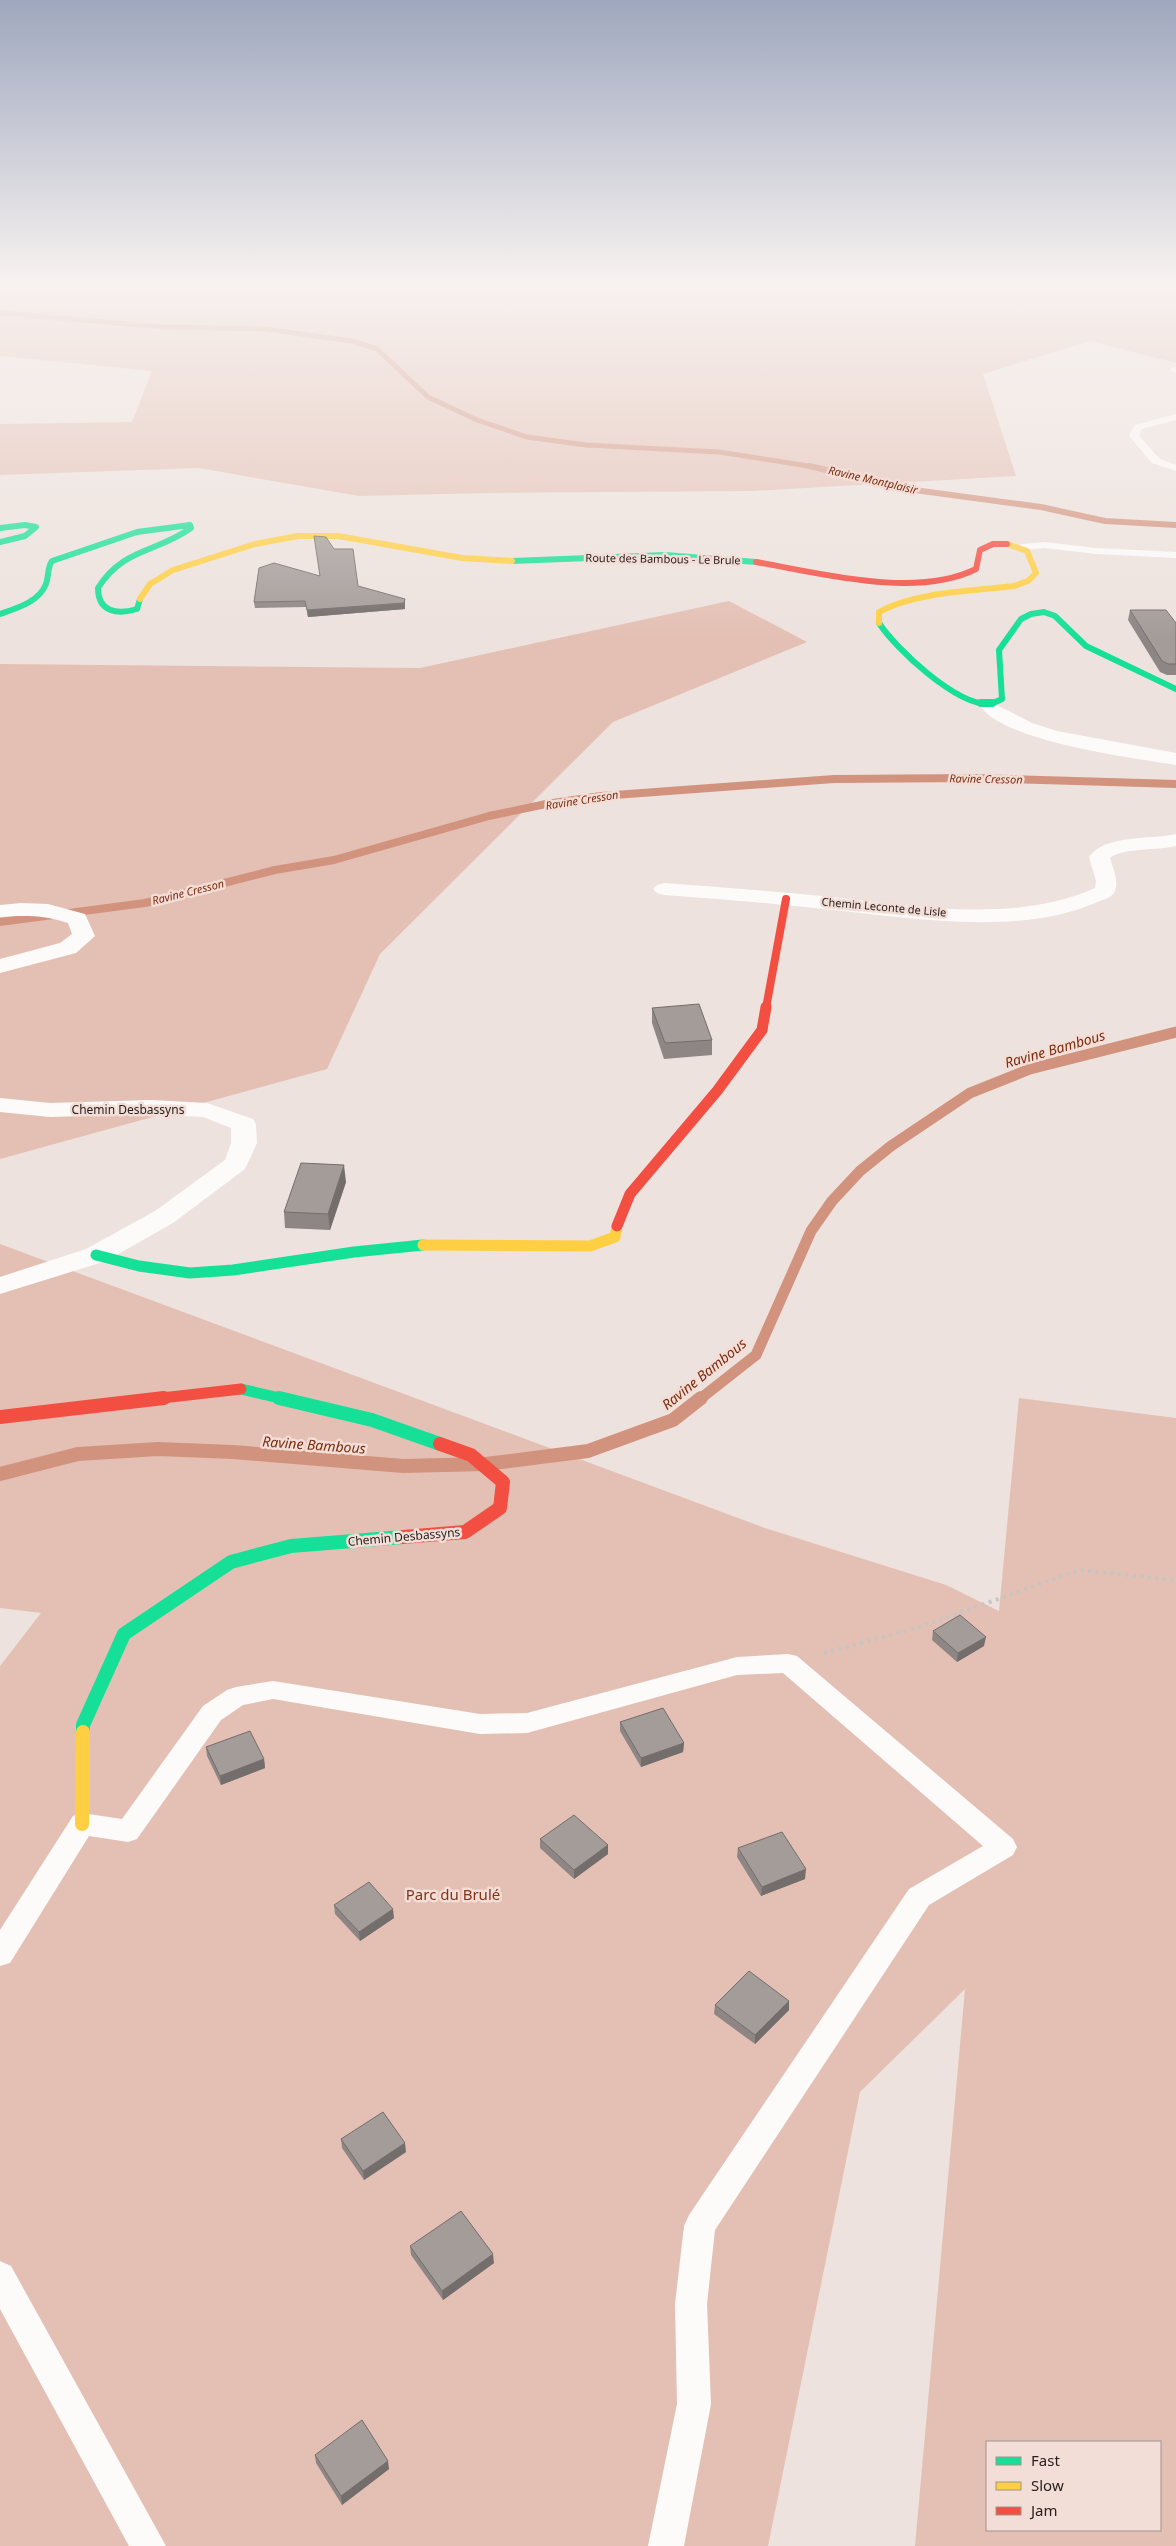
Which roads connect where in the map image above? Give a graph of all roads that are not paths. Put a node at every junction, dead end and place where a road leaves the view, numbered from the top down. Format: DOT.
graph roads {
  1 [pos="1176,417"];
  2 [pos="1176,468"];
  3 [pos="0,528"];
  4 [pos="0,542"];
  5 [pos="1022,547"];
  6 [pos="1176,555"];
  7 [pos="0,614"];
  8 [pos="1176,689"];
  9 [pos="989,706"];
  10 [pos="1176,759"];
  11 [pos="1176,840"];
  12 [pos="664,889"];
  13 [pos="786,899"];
  14 [pos="0,911"];
  15 [pos="0,966"];
  16 [pos="0,1105"];
  17 [pos="96,1255"];
  18 [pos="0,1286"];
  19 [pos="0,1417"];
  20 [pos="82,1824"];
  21 [pos="0,1954"];
  22 [pos="0,2277"];
  23 [pos="148,2546"];
  24 [pos="666,2546"];
  1 -- 2 [label="lane"];
  3 -- 4 [label="main road"];
  5 -- 6 [label="lane"];
  5 -- 7 [label="main road, Route des Bambous - Le Brule"];
  5 -- 9 [label="main road"];
  8 -- 9 [label="main road"];
  9 -- 10 [label="street"];
  11 -- 13 [label="street, Chemin Leconte de Lisle"];
  12 -- 13 [label="street, Chemin Leconte de Lisle"];
  13 -- 17 [label="main road"];
  14 -- 15 [label="street"];
  16 -- 17 [label="street, Chemin Desbassyns"];
  17 -- 18 [label="street, Chemin Desbassyns"];
  19 -- 20 [label="main road, Chemin Desbassyns"];
  20 -- 21 [label="lane"];
  20 -- 24 [label="lane"];
  22 -- 23 [label="lane"];
}
